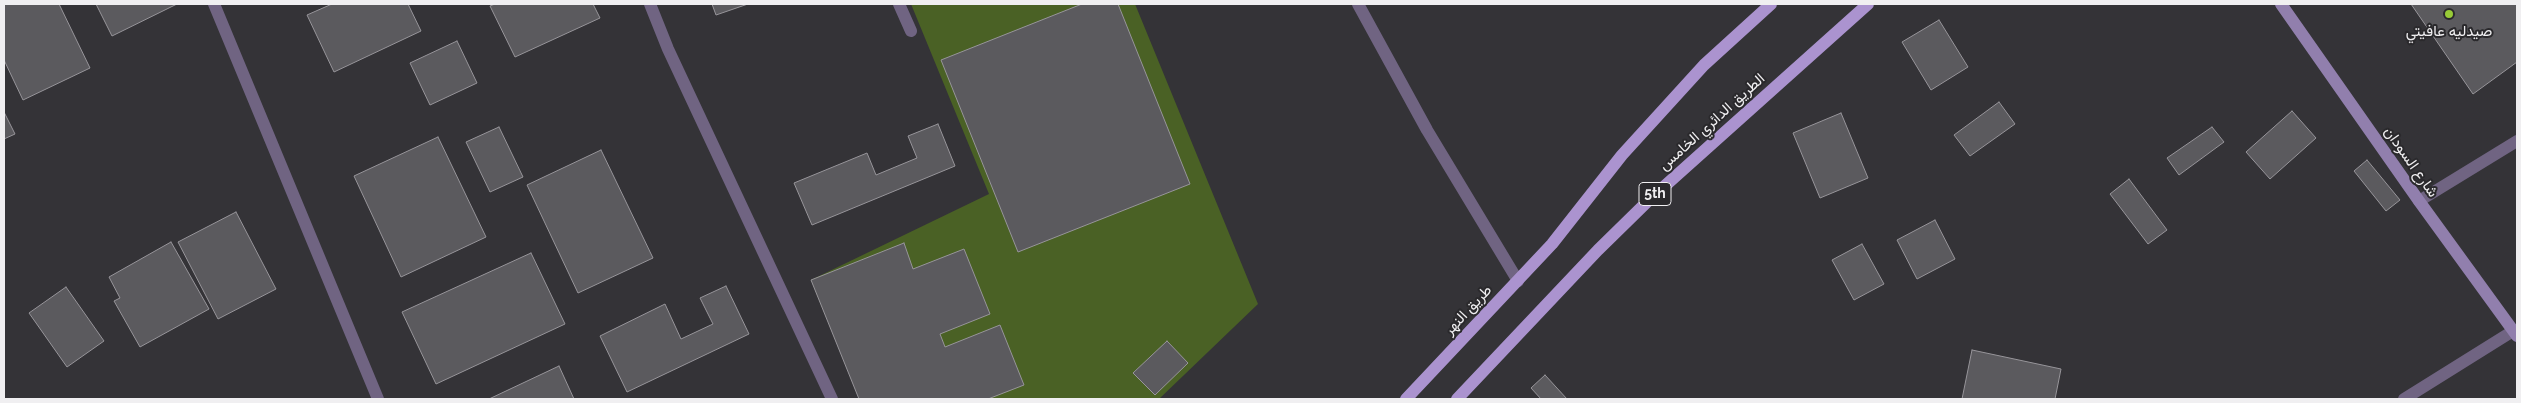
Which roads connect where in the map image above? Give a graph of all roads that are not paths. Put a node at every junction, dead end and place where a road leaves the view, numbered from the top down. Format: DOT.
graph roads {
  1 [pos="214,4"];
  2 [pos="650,4"];
  3 [pos="899,4"];
  4 [pos="1358,4"];
  5 [pos="1771,4"];
  6 [pos="1868,4"];
  7 [pos="2280,4"];
  8 [pos="911,31"];
  9 [pos="2517,141"];
  10 [pos="2419,201"];
  11 [pos="1518,281"];
  12 [pos="2515,333"];
  13 [pos="378,399"];
  14 [pos="832,399"];
  15 [pos="1406,399"];
  16 [pos="1457,399"];
  17 [pos="2404,399"];
  1 -- 13 [label="street"];
  2 -- 14 [label="street"];
  3 -- 8 [label="street"];
  4 -- 11 [label="street"];
  5 -- 11 [label="main road, طريق النهر"];
  6 -- 16 [label="main road, الطريق الدائري الخامس / 5th"];
  7 -- 10 [label="main road, شارع السودان"];
  9 -- 10 [label="street"];
  10 -- 12 [label="main road, شارع السودان"];
  11 -- 15 [label="main road, طريق النهر"];
  12 -- 17 [label="street"];
}
